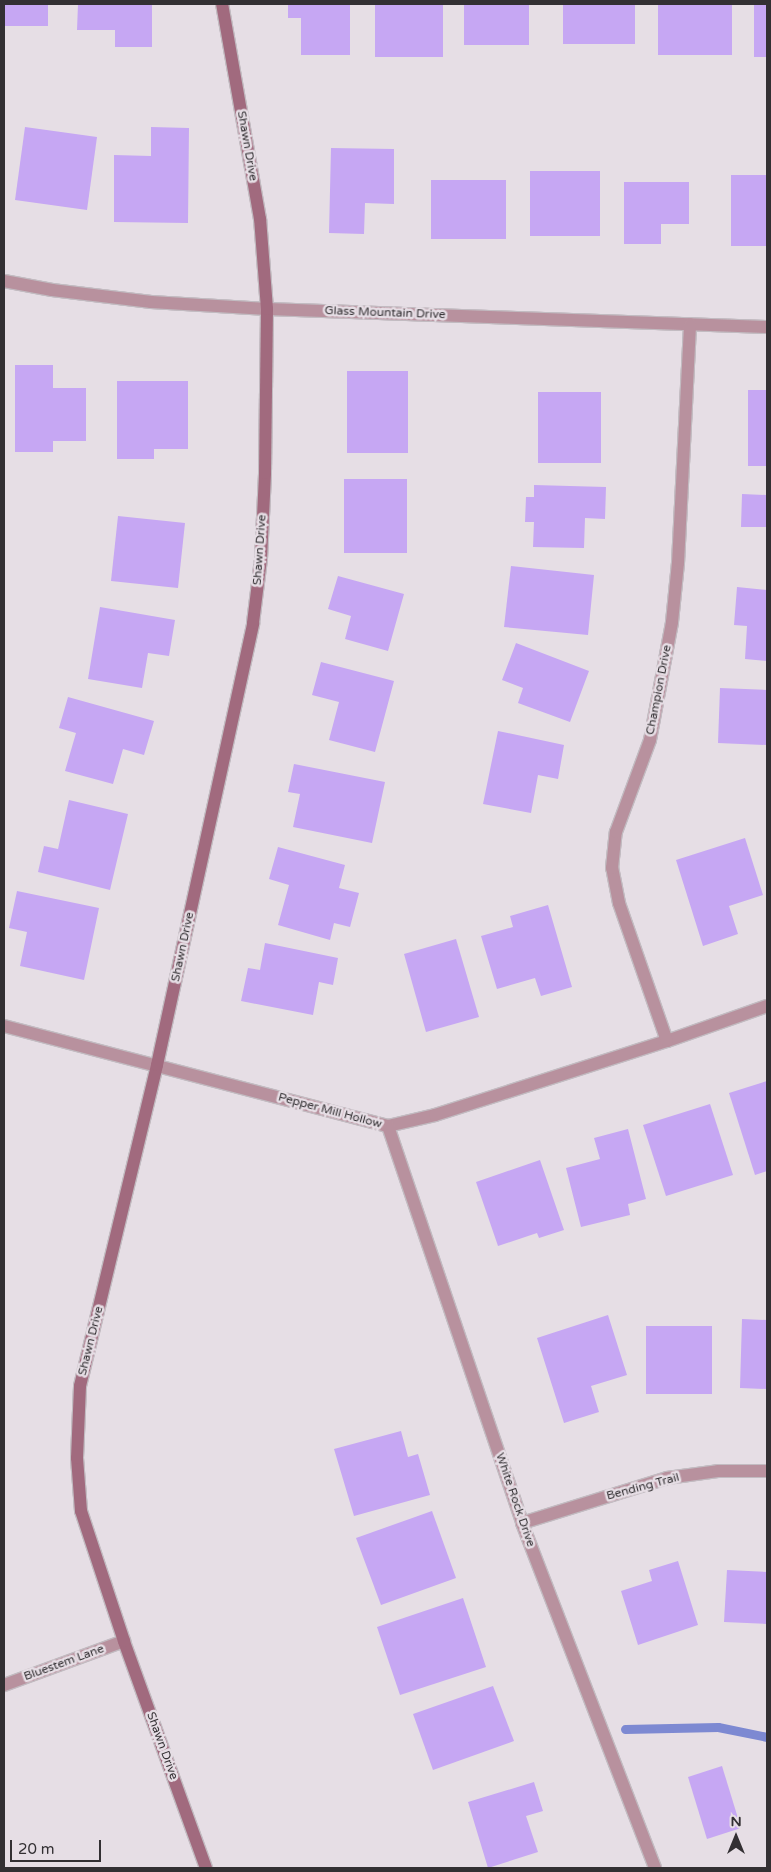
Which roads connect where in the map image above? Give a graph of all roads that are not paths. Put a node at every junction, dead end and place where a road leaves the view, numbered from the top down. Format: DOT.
graph roads {
  1 [pos="222,4"];
  2 [pos="4,282"];
  3 [pos="267,309"];
  4 [pos="690,324"];
  5 [pos="767,327"];
  6 [pos="767,1006"];
  7 [pos="4,1026"];
  8 [pos="667,1041"];
  9 [pos="158,1065"];
  10 [pos="388,1126"];
  11 [pos="767,1472"];
  12 [pos="522,1523"];
  13 [pos="124,1641"];
  14 [pos="4,1685"];
  15 [pos="206,1868"];
  16 [pos="655,1868"];
  1 -- 3 [label="street, Shawn Drive"];
  2 -- 3 [label="street, Glass Mountain Drive"];
  3 -- 4 [label="street, Glass Mountain Drive"];
  3 -- 9 [label="street, Shawn Drive"];
  4 -- 5 [label="street, Glass Mountain Drive"];
  4 -- 8 [label="street, Champion Drive"];
  6 -- 8 [label="street, Pepper Mill Hollow"];
  7 -- 9 [label="street, Pepper Mill Hollow"];
  8 -- 10 [label="street, Pepper Mill Hollow"];
  9 -- 10 [label="street, Pepper Mill Hollow"];
  9 -- 13 [label="street, Shawn Drive"];
  10 -- 12 [label="street, White Rock Drive"];
  11 -- 12 [label="street, Bending Trail"];
  12 -- 16 [label="street, White Rock Drive"];
  13 -- 14 [label="street, Bluestem Lane"];
  13 -- 15 [label="street, Shawn Drive"];
}
